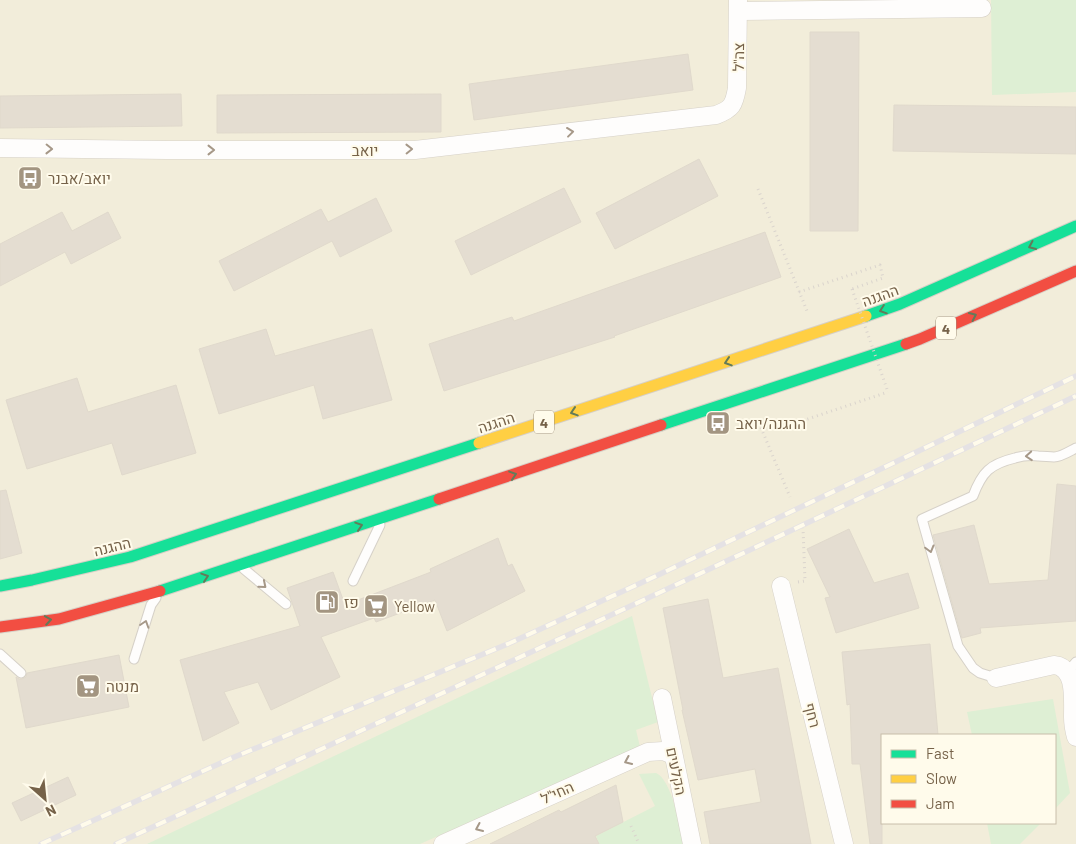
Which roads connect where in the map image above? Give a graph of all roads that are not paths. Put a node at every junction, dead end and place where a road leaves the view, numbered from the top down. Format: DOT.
graph roads {
  1 [pos="739,6"];
  2 [pos="982,8"];
  3 [pos="726,111"];
  4 [pos="0,148"];
  5 [pos="1076,226"];
  6 [pos="1076,271"];
  7 [pos="1076,448"];
  8 [pos="383,518"];
  9 [pos="240,565"];
  10 [pos="353,581"];
  11 [pos="0,586"];
  12 [pos="782,586"];
  13 [pos="160,591"];
  14 [pos="286,604"];
  15 [pos="0,628"];
  16 [pos="0,654"];
  17 [pos="134,659"];
  18 [pos="1072,666"];
  19 [pos="21,673"];
  20 [pos="996,678"];
  21 [pos="662,698"];
  22 [pos="1076,736"];
  23 [pos="673,755"];
  24 [pos="443,844"];
  25 [pos="692,844"];
  26 [pos="844,844"];
  1 -- 2 [label="street"];
  1 -- 3 [label="street, צה\"ל"];
  4 -- 3 [label="street, יואב, one-way"];
  5 -- 11 [label="highway, ההגנה / 4, one-way"];
  8 -- 6 [label="highway, 4, one-way"];
  7 -- 20 [label="lane, one-way"];
  9 -- 8 [label="highway, 4, one-way"];
  8 -- 10 [label="lane"];
  13 -- 9 [label="highway, 4, one-way"];
  9 -- 14 [label="lane, one-way"];
  12 -- 26 [label="street, רחף"];
  15 -- 13 [label="highway, 4, one-way"];
  17 -- 13 [label="lane, one-way"];
  16 -- 19 [label="lane"];
  18 -- 20 [label="street"];
  18 -- 22 [label="street"];
  21 -- 23 [label="street, הקלעים"];
  23 -- 24 [label="street, החי\"ל, one-way"];
  23 -- 25 [label="street, הקלעים"];
}
